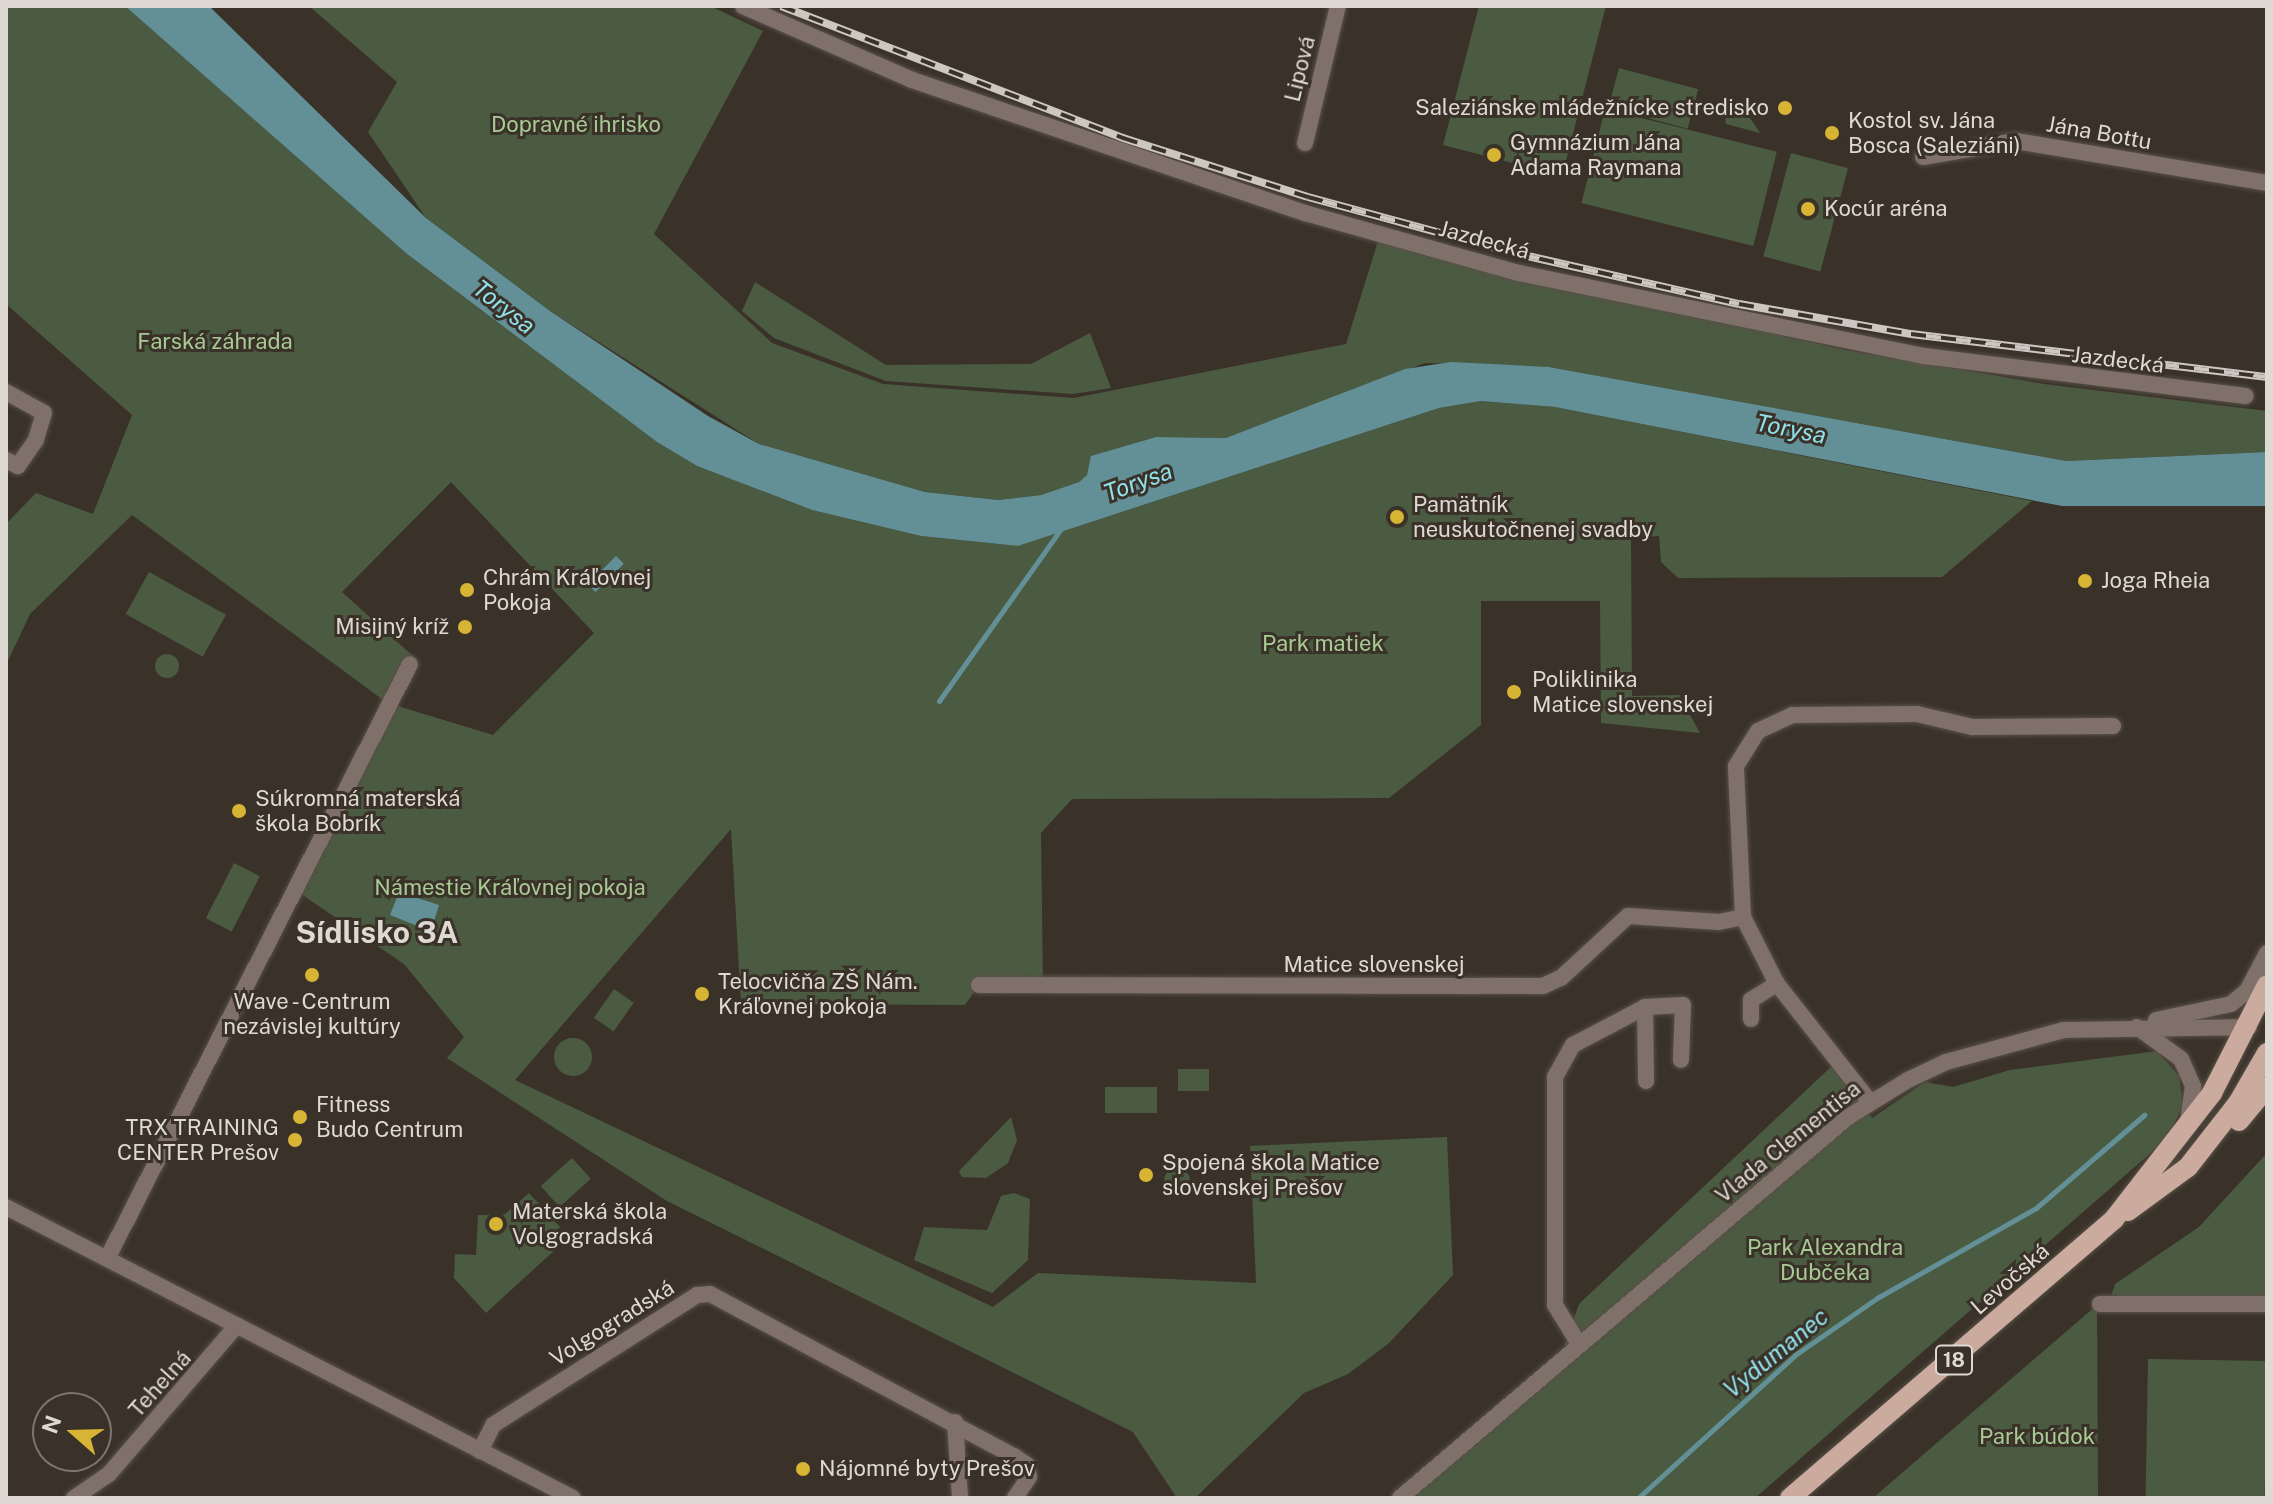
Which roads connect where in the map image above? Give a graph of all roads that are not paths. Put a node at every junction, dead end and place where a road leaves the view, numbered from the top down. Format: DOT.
graph roads {
  1 [pos="743,6"];
  2 [pos="1338,6"];
  3 [pos="1305,143"];
  4 [pos="1923,157"];
  5 [pos="2267,183"];
  6 [pos="6,392"];
  7 [pos="2246,396"];
  8 [pos="6,460"];
  9 [pos="410,664"];
  10 [pos="2113,726"];
  11 [pos="1743,917"];
  12 [pos="2267,953"];
  13 [pos="1777,984"];
  14 [pos="979,985"];
  15 [pos="2267,985"];
  16 [pos="1645,1007"];
  17 [pos="1751,1019"];
  18 [pos="2135,1026"];
  19 [pos="2258,1027"];
  20 [pos="2267,1053"];
  21 [pos="1681,1060"];
  22 [pos="1646,1081"];
  23 [pos="2267,1087"];
  24 [pos="1870,1102"];
  25 [pos="2176,1145"];
  26 [pos="2188,1167"];
  27 [pos="6,1207"];
  28 [pos="2114,1219"];
  29 [pos="108,1257"];
  30 [pos="2100,1304"];
  31 [pos="2267,1304"];
  32 [pos="237,1325"];
  33 [pos="1579,1344"];
  34 [pos="955,1422"];
  35 [pos="480,1451"];
  36 [pos="74,1498"];
  37 [pos="573,1498"];
  38 [pos="960,1498"];
  39 [pos="1015,1498"];
  40 [pos="1400,1498"];
  41 [pos="1790,1498"];
  1 -- 7 [label="street, Jazdecká"];
  2 -- 3 [label="street, Lipová"];
  4 -- 5 [label="street, Jána Bottu"];
  6 -- 8 [label="street"];
  9 -- 29 [label="street"];
  10 -- 11 [label="street"];
  11 -- 13 [label="street"];
  11 -- 14 [label="street, Matice slovenskej"];
  12 -- 18 [label="street"];
  13 -- 17 [label="street"];
  13 -- 24 [label="street"];
  15 -- 19 [label="main road, Levočská / 18"];
  16 -- 21 [label="street"];
  16 -- 22 [label="street"];
  16 -- 33 [label="street"];
  18 -- 19 [label="street, Vlada Clementisa"];
  18 -- 24 [label="street, Vlada Clementisa"];
  18 -- 25 [label="street"];
  19 -- 25 [label="main road, Levočská / 18"];
  20 -- 26 [label="main road, Levočská / 18"];
  23 -- 26 [label="main road"];
  24 -- 33 [label="street, Vlada Clementisa"];
  25 -- 28 [label="main road, Levočská / 18"];
  26 -- 28 [label="main road, Levočská / 18"];
  27 -- 29 [label="street"];
  28 -- 41 [label="main road, Levočská / 18"];
  29 -- 32 [label="street"];
  30 -- 31 [label="street"];
  32 -- 35 [label="street"];
  32 -- 36 [label="street, Tehelná"];
  33 -- 40 [label="street, Vlada Clementisa"];
  34 -- 35 [label="street, Volgogradská"];
  34 -- 38 [label="street"];
  34 -- 39 [label="street, Volgogradská"];
  35 -- 37 [label="street"];
}
